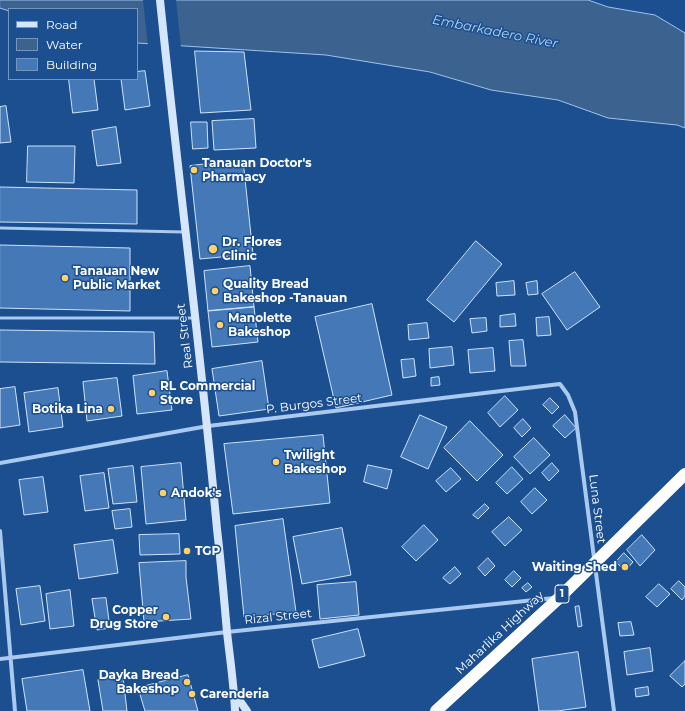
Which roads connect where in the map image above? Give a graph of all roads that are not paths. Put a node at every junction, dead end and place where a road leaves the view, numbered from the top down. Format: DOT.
graph roads {
  1 [pos="160,0"];
  2 [pos="0,228"];
  3 [pos="186,232"];
  4 [pos="0,318"];
  5 [pos="194,318"];
  6 [pos="560,384"];
  7 [pos="208,426"];
  8 [pos="0,463"];
  9 [pos="685,474"];
  10 [pos="0,531"];
  11 [pos="594,564"];
  12 [pos="559,598"];
  13 [pos="227,632"];
  14 [pos="11,658"];
  15 [pos="0,659"];
  16 [pos="234,694"];
  17 [pos="16,711"];
  18 [pos="235,711"];
  19 [pos="247,711"];
  20 [pos="436,711"];
  21 [pos="614,711"];
  1 -- 3 [label="main road, Real Street"];
  2 -- 3 [label="lane"];
  3 -- 5 [label="main road, Real Street"];
  4 -- 5 [label="lane"];
  5 -- 7 [label="main road, Real Street"];
  6 -- 7 [label="street, P. Burgos Street"];
  6 -- 11 [label="street, Luna Street"];
  7 -- 8 [label="street, P. Burgos Street"];
  7 -- 13 [label="main road, Real Street"];
  9 -- 11 [label="highway, Maharlika Highway / 1"];
  10 -- 14 [label="street"];
  11 -- 12 [label="highway, Maharlika Highway / 1"];
  11 -- 21 [label="street, Luna Street"];
  12 -- 13 [label="street, Rizal Street"];
  12 -- 20 [label="highway, Maharlika Highway / 1"];
  13 -- 14 [label="street, Rizal Street"];
  13 -- 16 [label="main road, Real Street"];
  14 -- 15 [label="street, Rizal Street"];
  14 -- 17 [label="street"];
  16 -- 18 [label="main road, Real Street"];
  16 -- 19 [label="main road"];
}
